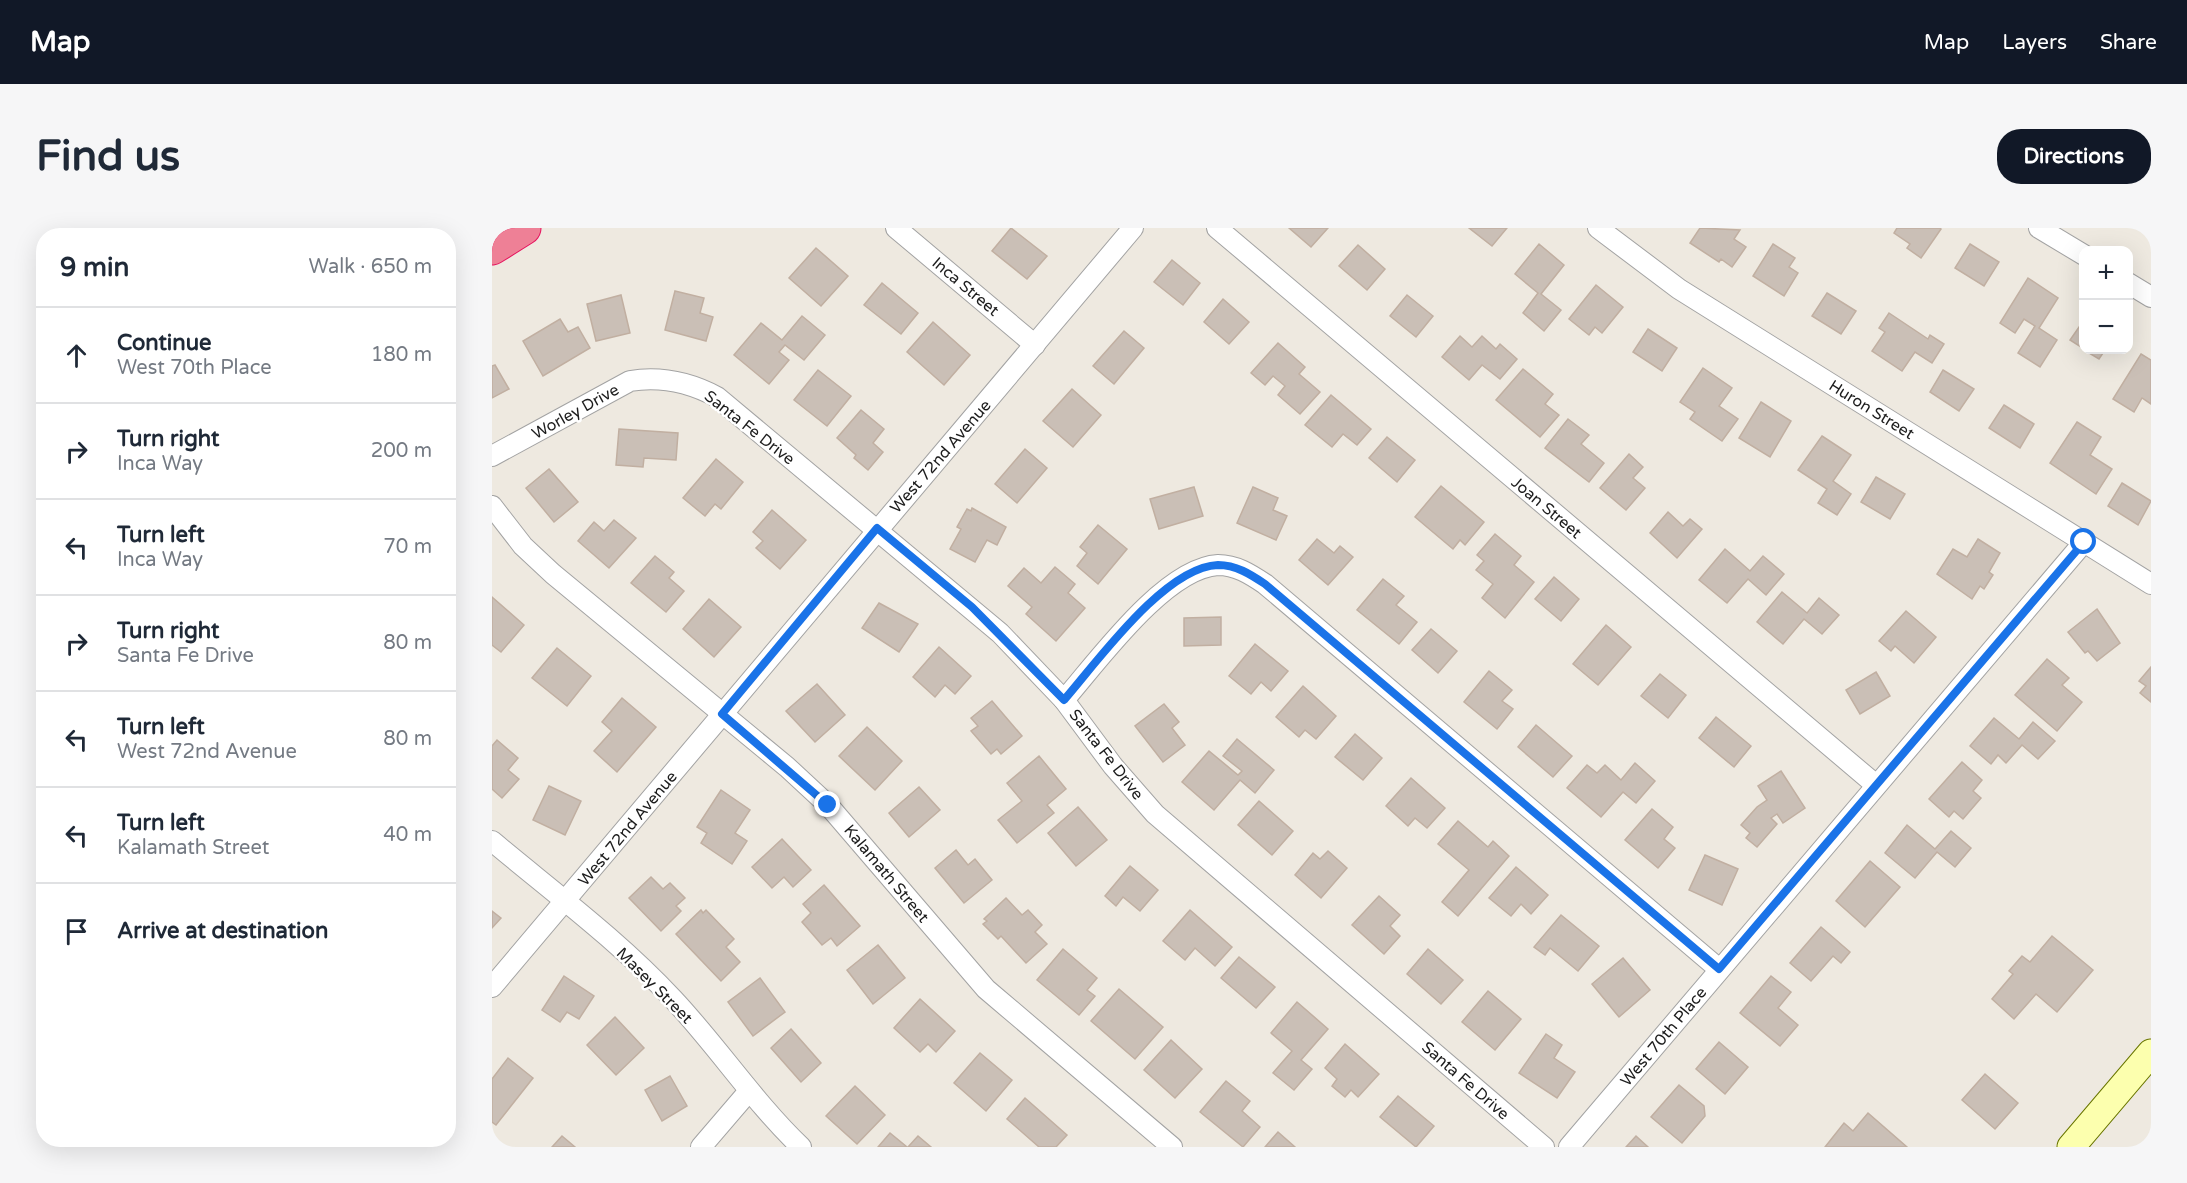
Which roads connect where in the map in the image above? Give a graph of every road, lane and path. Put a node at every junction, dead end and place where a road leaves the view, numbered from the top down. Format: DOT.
graph roads {
  1 [pos="514,228"];
  2 [pos="524,228"];
  3 [pos="896,228"];
  4 [pos="1133,228"];
  5 [pos="1217,228"];
  6 [pos="1598,228"];
  7 [pos="2040,228"];
  8 [pos="492,240"];
  9 [pos="492,248"];
  10 [pos="2079,252"];
  11 [pos="2133,286"];
  12 [pos="2151,297"];
  13 [pos="1035,345"];
  14 [pos="661,379"];
  15 [pos="492,456"];
  16 [pos="492,506"];
  17 [pos="877,528"];
  18 [pos="2084,542"];
  19 [pos="2151,584"];
  20 [pos="1064,700"];
  21 [pos="722,714"];
  22 [pos="1876,785"];
  23 [pos="492,841"];
  24 [pos="564,901"];
  25 [pos="1719,969"];
  26 [pos="492,987"];
  27 [pos="2151,1053"];
  28 [pos="749,1091"];
  29 [pos="701,1147"];
  30 [pos="801,1147"];
  31 [pos="1172,1147"];
  32 [pos="1544,1147"];
  33 [pos="1569,1147"];
  34 [pos="2072,1147"];
  1 -- 8 [label="highway"];
  2 -- 9 [label="highway"];
  3 -- 13 [label="street, Inca Street"];
  4 -- 13 [label="street, West 72nd Avenue"];
  5 -- 22 [label="street, Joan Street"];
  6 -- 18 [label="street, Huron Street"];
  7 -- 10 [label="street"];
  11 -- 12 [label="street"];
  13 -- 17 [label="street, West 72nd Avenue"];
  14 -- 15 [label="street, Worley Drive"];
  14 -- 17 [label="street, Santa Fe Drive"];
  16 -- 21 [label="street, Kalamath Street"];
  17 -- 20 [label="street, Santa Fe Drive"];
  17 -- 21 [label="street, West 72nd Avenue"];
  18 -- 19 [label="street, Huron Street"];
  18 -- 22 [label="street, West 70th Place"];
  20 -- 25 [label="street"];
  20 -- 32 [label="street, Santa Fe Drive"];
  21 -- 24 [label="street, West 72nd Avenue"];
  21 -- 31 [label="street, Kalamath Street"];
  22 -- 25 [label="street, West 70th Place"];
  23 -- 24 [label="street, Masey Street"];
  24 -- 26 [label="street, West 72nd Avenue"];
  24 -- 28 [label="street, Masey Street"];
  25 -- 33 [label="street, West 70th Place"];
  27 -- 34 [label="main road"];
  28 -- 29 [label="street"];
  28 -- 30 [label="street, Masey Street"];
}
